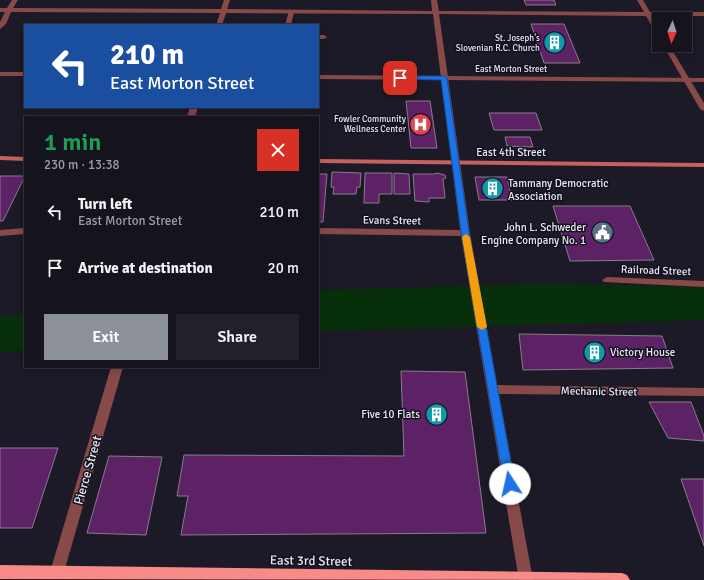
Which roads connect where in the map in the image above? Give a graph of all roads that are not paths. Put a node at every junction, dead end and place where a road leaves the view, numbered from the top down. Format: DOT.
graph roads {
  1 [pos="15,0"];
  2 [pos="227,0"];
  3 [pos="434,0"];
  4 [pos="640,0"];
  5 [pos="0,10"];
  6 [pos="8,10"];
  7 [pos="224,11"];
  8 [pos="291,12"];
  9 [pos="435,13"];
  10 [pos="648,14"];
  11 [pos="704,14"];
  12 [pos="652,21"];
  13 [pos="219,24"];
  14 [pos="288,24"];
  15 [pos="0,27"];
  16 [pos="670,52"];
  17 [pos="0,74"];
  18 [pos="24,74"];
  19 [pos="319,77"];
  20 [pos="444,78"];
  21 [pos="686,80"];
  22 [pos="704,80"];
  23 [pos="704,109"];
  24 [pos="0,158"];
  25 [pos="24,159"];
  26 [pos="319,161"];
  27 [pos="456,162"];
  28 [pos="704,165"];
  29 [pos="24,231"];
  30 [pos="319,231"];
  31 [pos="465,232"];
  32 [pos="0,233"];
  33 [pos="607,280"];
  34 [pos="704,284"];
  35 [pos="117,368"];
  36 [pos="493,389"];
  37 [pos="704,392"];
  38 [pos="0,572"];
  39 [pos="57,572"];
  40 [pos="526,579"];
  41 [pos="622,580"];
  1 -- 6 [label="street"];
  2 -- 7 [label="street"];
  3 -- 9 [label="street"];
  4 -- 10 [label="street"];
  5 -- 6 [label="street"];
  6 -- 7 [label="street"];
  6 -- 15 [label="street"];
  7 -- 8 [label="street"];
  7 -- 13 [label="street"];
  8 -- 9 [label="street"];
  8 -- 14 [label="street"];
  9 -- 10 [label="street"];
  9 -- 20 [label="street"];
  10 -- 11 [label="street"];
  10 -- 12 [label="street"];
  16 -- 21 [label="street"];
  17 -- 18 [label="street"];
  19 -- 20 [label="street, East Morton Street"];
  20 -- 21 [label="street, East Morton Street"];
  20 -- 27 [label="street"];
  21 -- 22 [label="street, East Morton Street"];
  21 -- 23 [label="street"];
  24 -- 25 [label="main road"];
  26 -- 27 [label="main road, East 4th Street"];
  27 -- 28 [label="main road, East 4th Street"];
  27 -- 31 [label="street"];
  29 -- 32 [label="street"];
  30 -- 31 [label="street, Evans Street"];
  31 -- 36 [label="street"];
  33 -- 34 [label="street, Railroad Street"];
  35 -- 39 [label="street, Pierce Street"];
  36 -- 37 [label="street, Mechanic Street"];
  36 -- 40 [label="street"];
  38 -- 39 [label="highway, East 3rd Street"];
  39 -- 40 [label="highway, East 3rd Street"];
  40 -- 41 [label="highway, East 3rd Street"];
}
